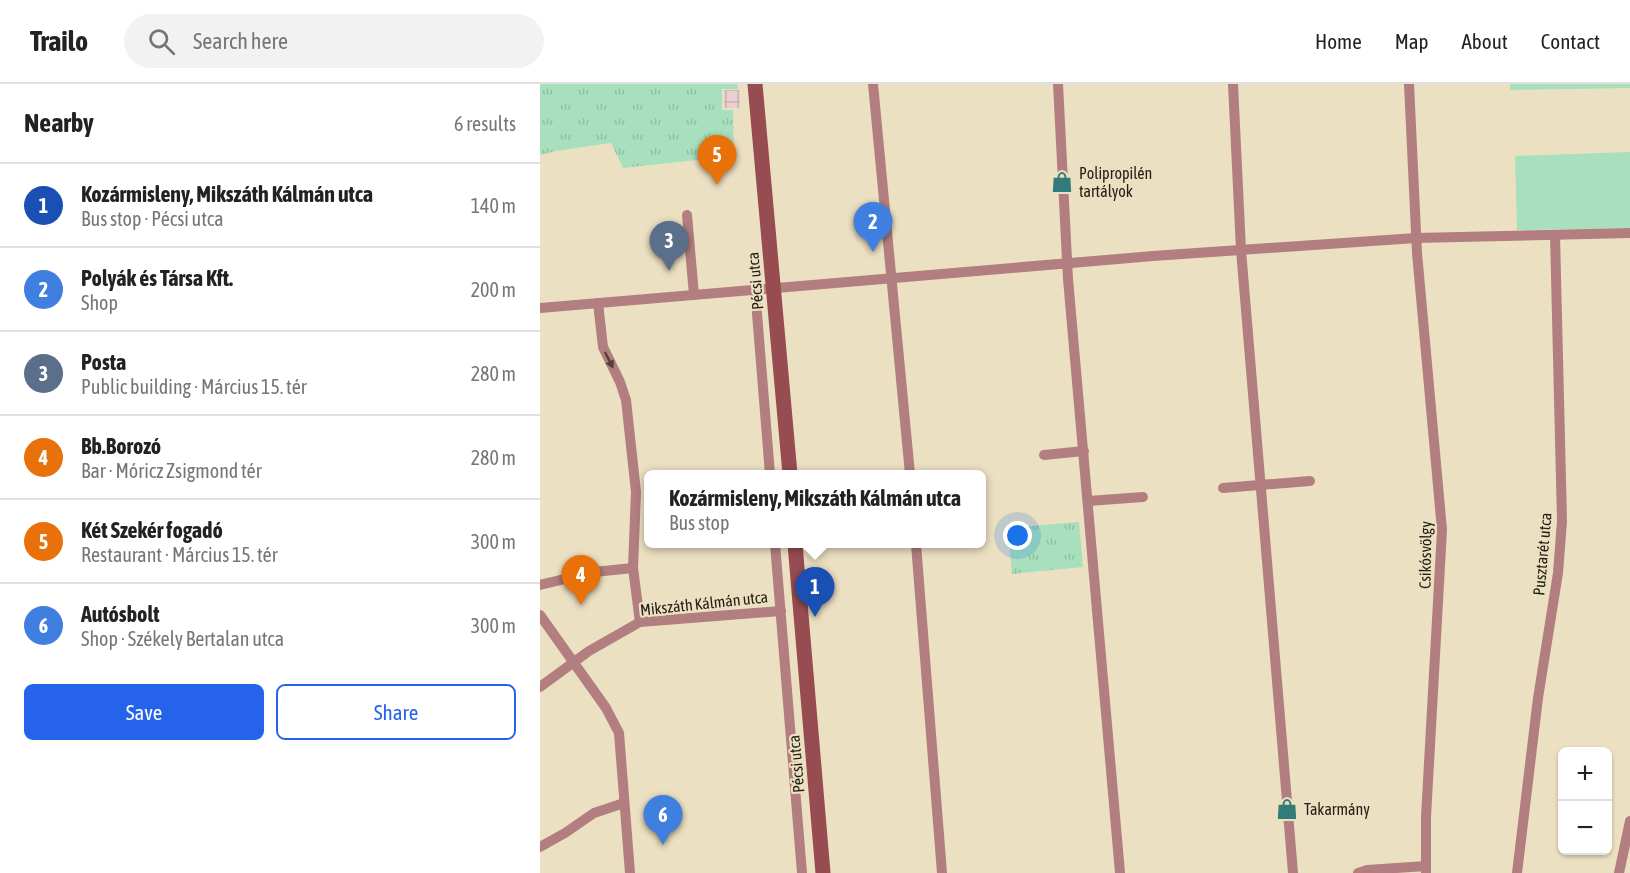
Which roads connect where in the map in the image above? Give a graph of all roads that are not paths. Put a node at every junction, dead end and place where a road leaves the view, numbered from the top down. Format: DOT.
graph roads {
  1 [pos="755,84"];
  2 [pos="873,84"];
  3 [pos="1058,84"];
  4 [pos="1233,84"];
  5 [pos="1409,84"];
  6 [pos="687,214"];
  7 [pos="1630,233"];
  8 [pos="1555,234"];
  9 [pos="1416,238"];
  10 [pos="1242,250"];
  11 [pos="1067,263"];
  12 [pos="892,277"];
  13 [pos="774,288"];
  14 [pos="755,289"];
  15 [pos="694,295"];
  16 [pos="598,303"];
  17 [pos="540,308"];
  18 [pos="1084,451"];
  19 [pos="1044,454"];
  20 [pos="770,470"];
  21 [pos="789,470"];
  22 [pos="910,470"];
  23 [pos="1311,481"];
  24 [pos="1261,484"];
  25 [pos="1222,488"];
  26 [pos="1143,497"];
  27 [pos="1088,501"];
  28 [pos="775,548"];
  29 [pos="795,548"];
  30 [pos="916,548"];
  31 [pos="633,568"];
  32 [pos="540,585"];
  33 [pos="781,611"];
  34 [pos="540,615"];
  35 [pos="640,622"];
  36 [pos="574,661"];
  37 [pos="540,687"];
  38 [pos="624,803"];
  39 [pos="1630,821"];
  40 [pos="540,847"];
  41 [pos="1426,870"];
  42 [pos="630,873"];
  43 [pos="802,873"];
  44 [pos="823,873"];
  45 [pos="942,873"];
  46 [pos="1120,873"];
  47 [pos="1293,873"];
  48 [pos="1358,873"];
  49 [pos="1518,873"];
  50 [pos="1619,873"];
  1 -- 13 [label="main road, Pécsi utca"];
  2 -- 12 [label="street"];
  3 -- 11 [label="street"];
  4 -- 10 [label="street"];
  5 -- 9 [label="street, Csikósvölgy"];
  6 -- 15 [label="street"];
  7 -- 8 [label="street"];
  8 -- 9 [label="street"];
  8 -- 49 [label="street, Pusztarét utca"];
  9 -- 10 [label="street"];
  9 -- 41 [label="street, Csikósvölgy"];
  10 -- 11 [label="street"];
  10 -- 24 [label="street"];
  11 -- 12 [label="street"];
  11 -- 18 [label="street"];
  12 -- 13 [label="street"];
  12 -- 22 [label="street"];
  13 -- 14 [label="street"];
  13 -- 21 [label="main road, Pécsi utca"];
  14 -- 15 [label="street"];
  14 -- 20 [label="street"];
  15 -- 16 [label="street"];
  16 -- 17 [label="street"];
  16 -- 31 [label="street, one-way"];
  18 -- 19 [label="street"];
  18 -- 27 [label="street"];
  23 -- 24 [label="street"];
  24 -- 25 [label="street"];
  24 -- 47 [label="street"];
  26 -- 27 [label="street"];
  27 -- 46 [label="street"];
  28 -- 33 [label="street"];
  29 -- 44 [label="main road, Pécsi utca"];
  30 -- 45 [label="street"];
  31 -- 32 [label="street"];
  31 -- 35 [label="street"];
  33 -- 35 [label="street, Mikszáth Kálmán utca"];
  33 -- 43 [label="street"];
  34 -- 36 [label="street"];
  35 -- 36 [label="street, Mikszáth Kálmán utca"];
  36 -- 37 [label="street, Mikszáth Kálmán utca"];
  36 -- 38 [label="street"];
  38 -- 40 [label="street"];
  38 -- 42 [label="street"];
  39 -- 50 [label="street"];
  41 -- 48 [label="street"];
}
